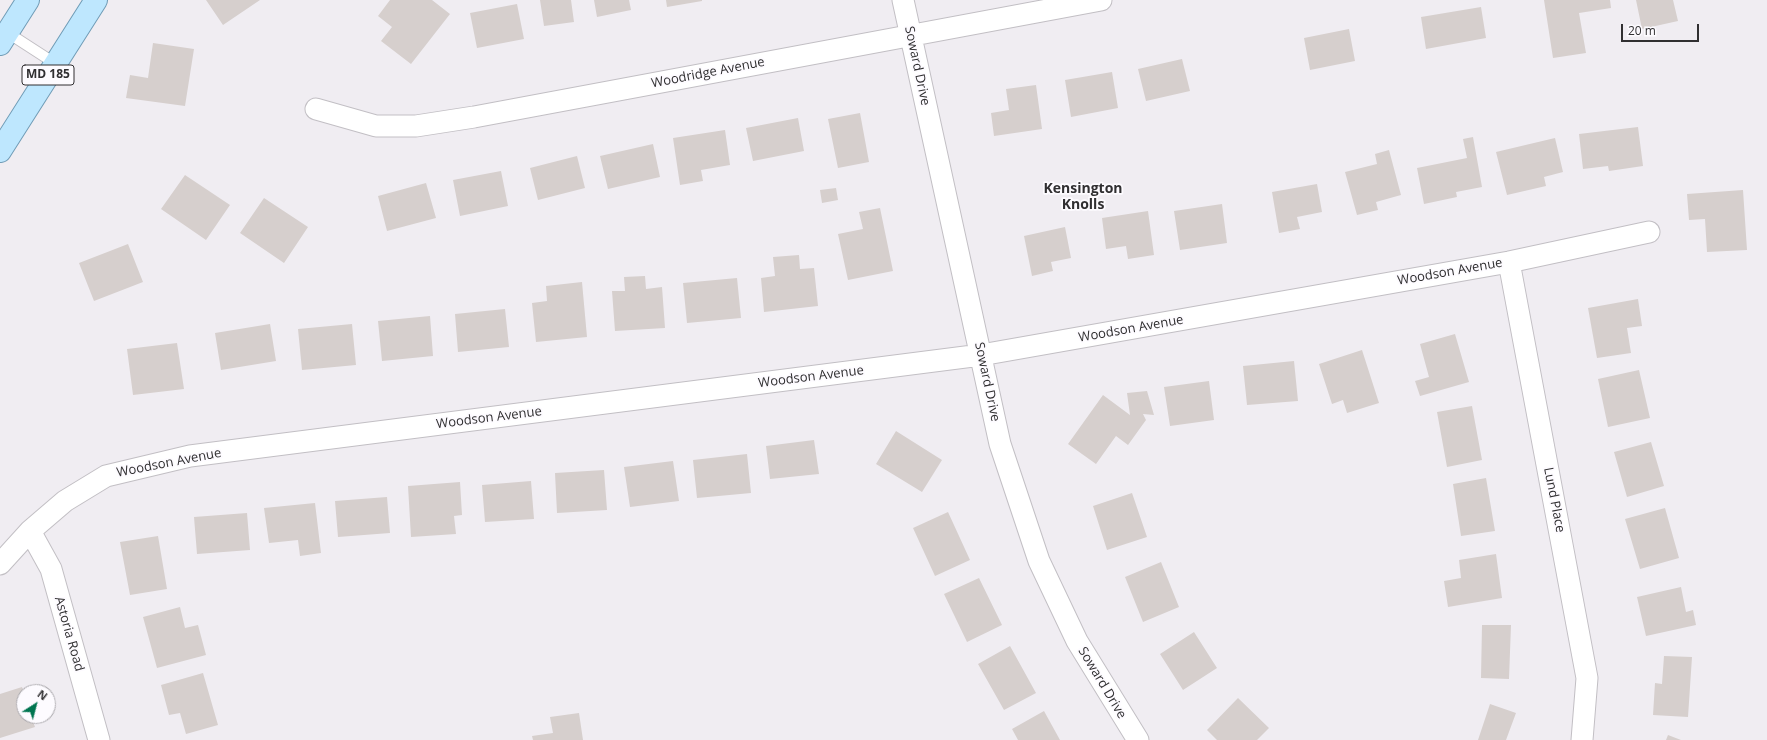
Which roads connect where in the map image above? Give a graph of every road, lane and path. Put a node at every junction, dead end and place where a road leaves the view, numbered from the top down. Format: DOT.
graph roads {
  1 [pos="28,0"];
  2 [pos="96,0"];
  3 [pos="903,0"];
  4 [pos="1101,0"];
  5 [pos="2,35"];
  6 [pos="910,35"];
  7 [pos="56,64"];
  8 [pos="316,109"];
  9 [pos="0,151"];
  10 [pos="1649,232"];
  11 [pos="1509,262"];
  12 [pos="982,355"];
  13 [pos="30,531"];
  14 [pos="0,564"];
  15 [pos="99,740"];
  16 [pos="1138,740"];
  17 [pos="1582,740"];
  1 -- 5 [label="main road"];
  2 -- 7 [label="main road, MD 185"];
  3 -- 6 [label="street, Soward Drive"];
  4 -- 6 [label="street, Woodridge Avenue"];
  5 -- 7 [label="lane"];
  6 -- 8 [label="street, Woodridge Avenue"];
  6 -- 12 [label="street, Soward Drive"];
  7 -- 9 [label="main road, MD 185"];
  10 -- 11 [label="street, Woodson Avenue"];
  11 -- 12 [label="street, Woodson Avenue"];
  11 -- 17 [label="street, Lund Place"];
  12 -- 13 [label="street, Woodson Avenue"];
  12 -- 16 [label="street, Soward Drive"];
  13 -- 14 [label="street, Woodson Avenue"];
  13 -- 15 [label="street, Astoria Road"];
}
